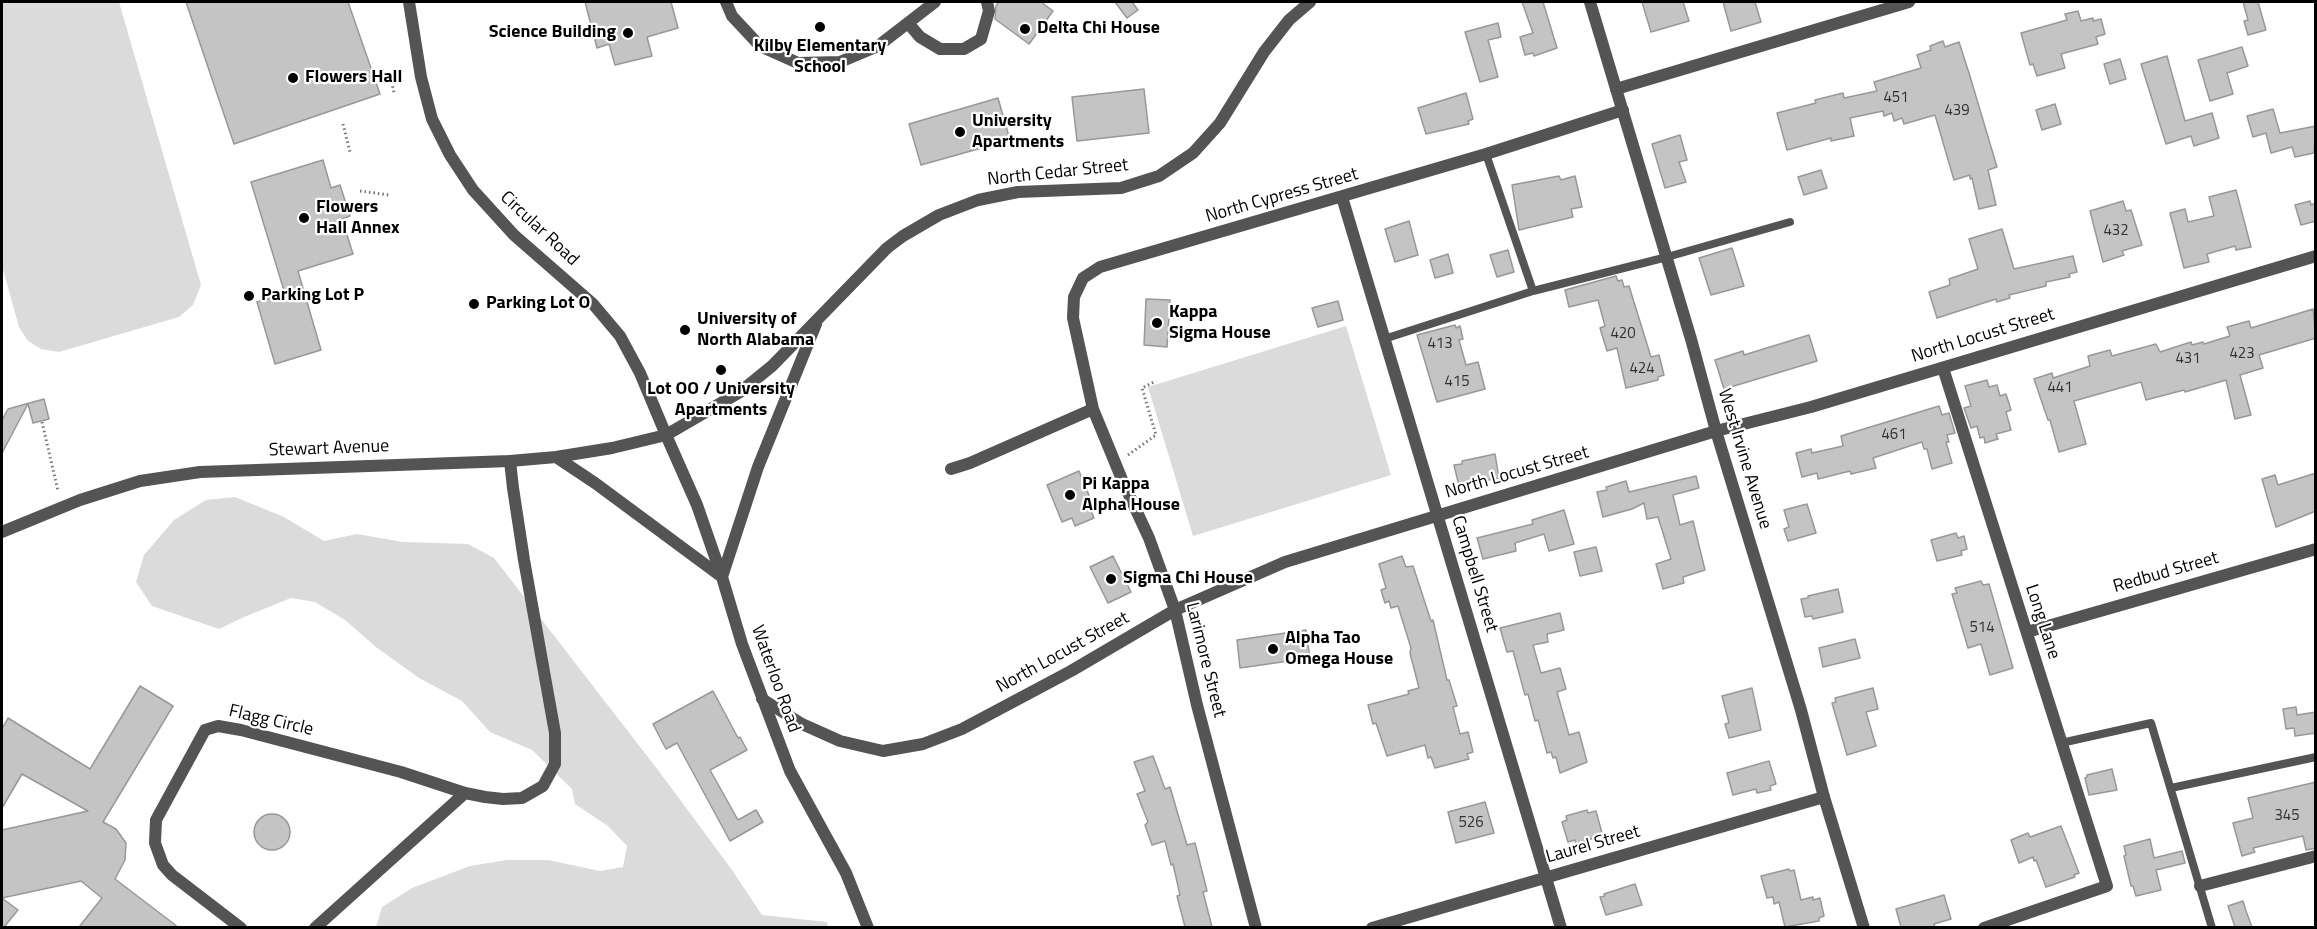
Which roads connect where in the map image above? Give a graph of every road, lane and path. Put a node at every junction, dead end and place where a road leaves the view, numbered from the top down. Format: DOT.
graph roads {
  1 [pos="409,2"];
  2 [pos="726,2"];
  3 [pos="935,2"];
  4 [pos="987,2"];
  5 [pos="1310,2"];
  6 [pos="1590,2"];
  7 [pos="1910,2"];
  8 [pos="908,23"];
  9 [pos="390,73"];
  10 [pos="1616,89"];
  11 [pos="394,93"];
  12 [pos="1623,110"];
  13 [pos="344,124"];
  14 [pos="350,152"];
  15 [pos="1486,154"];
  16 [pos="360,191"];
  17 [pos="389,195"];
  18 [pos="1342,197"];
  19 [pos="1790,222"];
  20 [pos="2316,256"];
  21 [pos="1666,257"];
  22 [pos="1533,291"];
  23 [pos="818,319"];
  24 [pos="1384,339"];
  25 [pos="1943,368"];
  26 [pos="1156,381"];
  27 [pos="1093,409"];
  28 [pos="42,422"];
  29 [pos="1716,431"];
  30 [pos="666,435"];
  31 [pos="1128,455"];
  32 [pos="556,457"];
  33 [pos="510,461"];
  34 [pos="951,469"];
  35 [pos="58,491"];
  36 [pos="1437,515"];
  37 [pos="2,532"];
  38 [pos="2316,549"];
  39 [pos="722,577"];
  40 [pos="1175,610"];
  41 [pos="2026,632"];
  42 [pos="762,699"];
  43 [pos="2061,743"];
  44 [pos="2316,757"];
  45 [pos="2171,788"];
  46 [pos="465,794"];
  47 [pos="1824,797"];
  48 [pos="2316,856"];
  49 [pos="1546,877"];
  50 [pos="2200,886"];
  51 [pos="241,927"];
  52 [pos="315,927"];
  53 [pos="867,927"];
  54 [pos="1256,927"];
  55 [pos="1372,927"];
  56 [pos="1561,927"];
  57 [pos="1864,927"];
  58 [pos="1984,927"];
  59 [pos="2212,927"];
  1 -- 30 [label="street, Circular Road"];
  2 -- 8 [label="street"];
  3 -- 8 [label="street"];
  4 -- 8 [label="street"];
  5 -- 23 [label="street, North Cedar Street"];
  6 -- 10 [label="street, West Irvine Avenue"];
  7 -- 10 [label="street"];
  9 -- 11 [label="path"];
  10 -- 12 [label="street, West Irvine Avenue"];
  12 -- 15 [label="street, North Cypress Street"];
  12 -- 21 [label="street, West Irvine Avenue"];
  13 -- 14 [label="path"];
  15 -- 18 [label="street, North Cypress Street"];
  15 -- 22 [label="lane"];
  16 -- 17 [label="path"];
  18 -- 24 [label="street, Campbell Street"];
  18 -- 27 [label="street, North Cypress Street"];
  19 -- 21 [label="lane"];
  20 -- 25 [label="street, North Locust Street"];
  21 -- 22 [label="lane"];
  21 -- 29 [label="street, West Irvine Avenue"];
  22 -- 24 [label="lane"];
  23 -- 30 [label="street, North Cedar Street"];
  23 -- 39 [label="street"];
  24 -- 36 [label="street, Campbell Street"];
  25 -- 29 [label="street, North Locust Street"];
  25 -- 41 [label="street, Long Lane"];
  26 -- 31 [label="path"];
  27 -- 34 [label="street"];
  27 -- 40 [label="street, Larimore Street"];
  28 -- 35 [label="path"];
  29 -- 36 [label="street, North Locust Street"];
  29 -- 47 [label="street, West Irvine Avenue"];
  30 -- 32 [label="street, Stewart Avenue"];
  30 -- 39 [label="street, Waterloo Road"];
  32 -- 33 [label="street, Stewart Avenue"];
  32 -- 39 [label="street"];
  33 -- 37 [label="street, Stewart Avenue"];
  33 -- 46 [label="street, Flagg Circle"];
  36 -- 40 [label="street, North Locust Street"];
  36 -- 49 [label="street, Campbell Street"];
  38 -- 41 [label="street, Redbud Street"];
  39 -- 42 [label="street, Waterloo Road"];
  40 -- 42 [label="street, North Locust Street"];
  40 -- 54 [label="street, Larimore Street"];
  41 -- 43 [label="street, Long Lane"];
  42 -- 53 [label="street, Waterloo Road"];
  43 -- 45 [label="lane"];
  43 -- 58 [label="street, Long Lane"];
  44 -- 45 [label="lane"];
  45 -- 50 [label="lane"];
  46 -- 51 [label="street, Flagg Circle"];
  46 -- 52 [label="street"];
  47 -- 49 [label="street, Laurel Street"];
  47 -- 57 [label="street, West Irvine Avenue"];
  48 -- 50 [label="street"];
  49 -- 55 [label="street, Laurel Street"];
  49 -- 56 [label="street, Campbell Street"];
  50 -- 59 [label="lane"];
}
